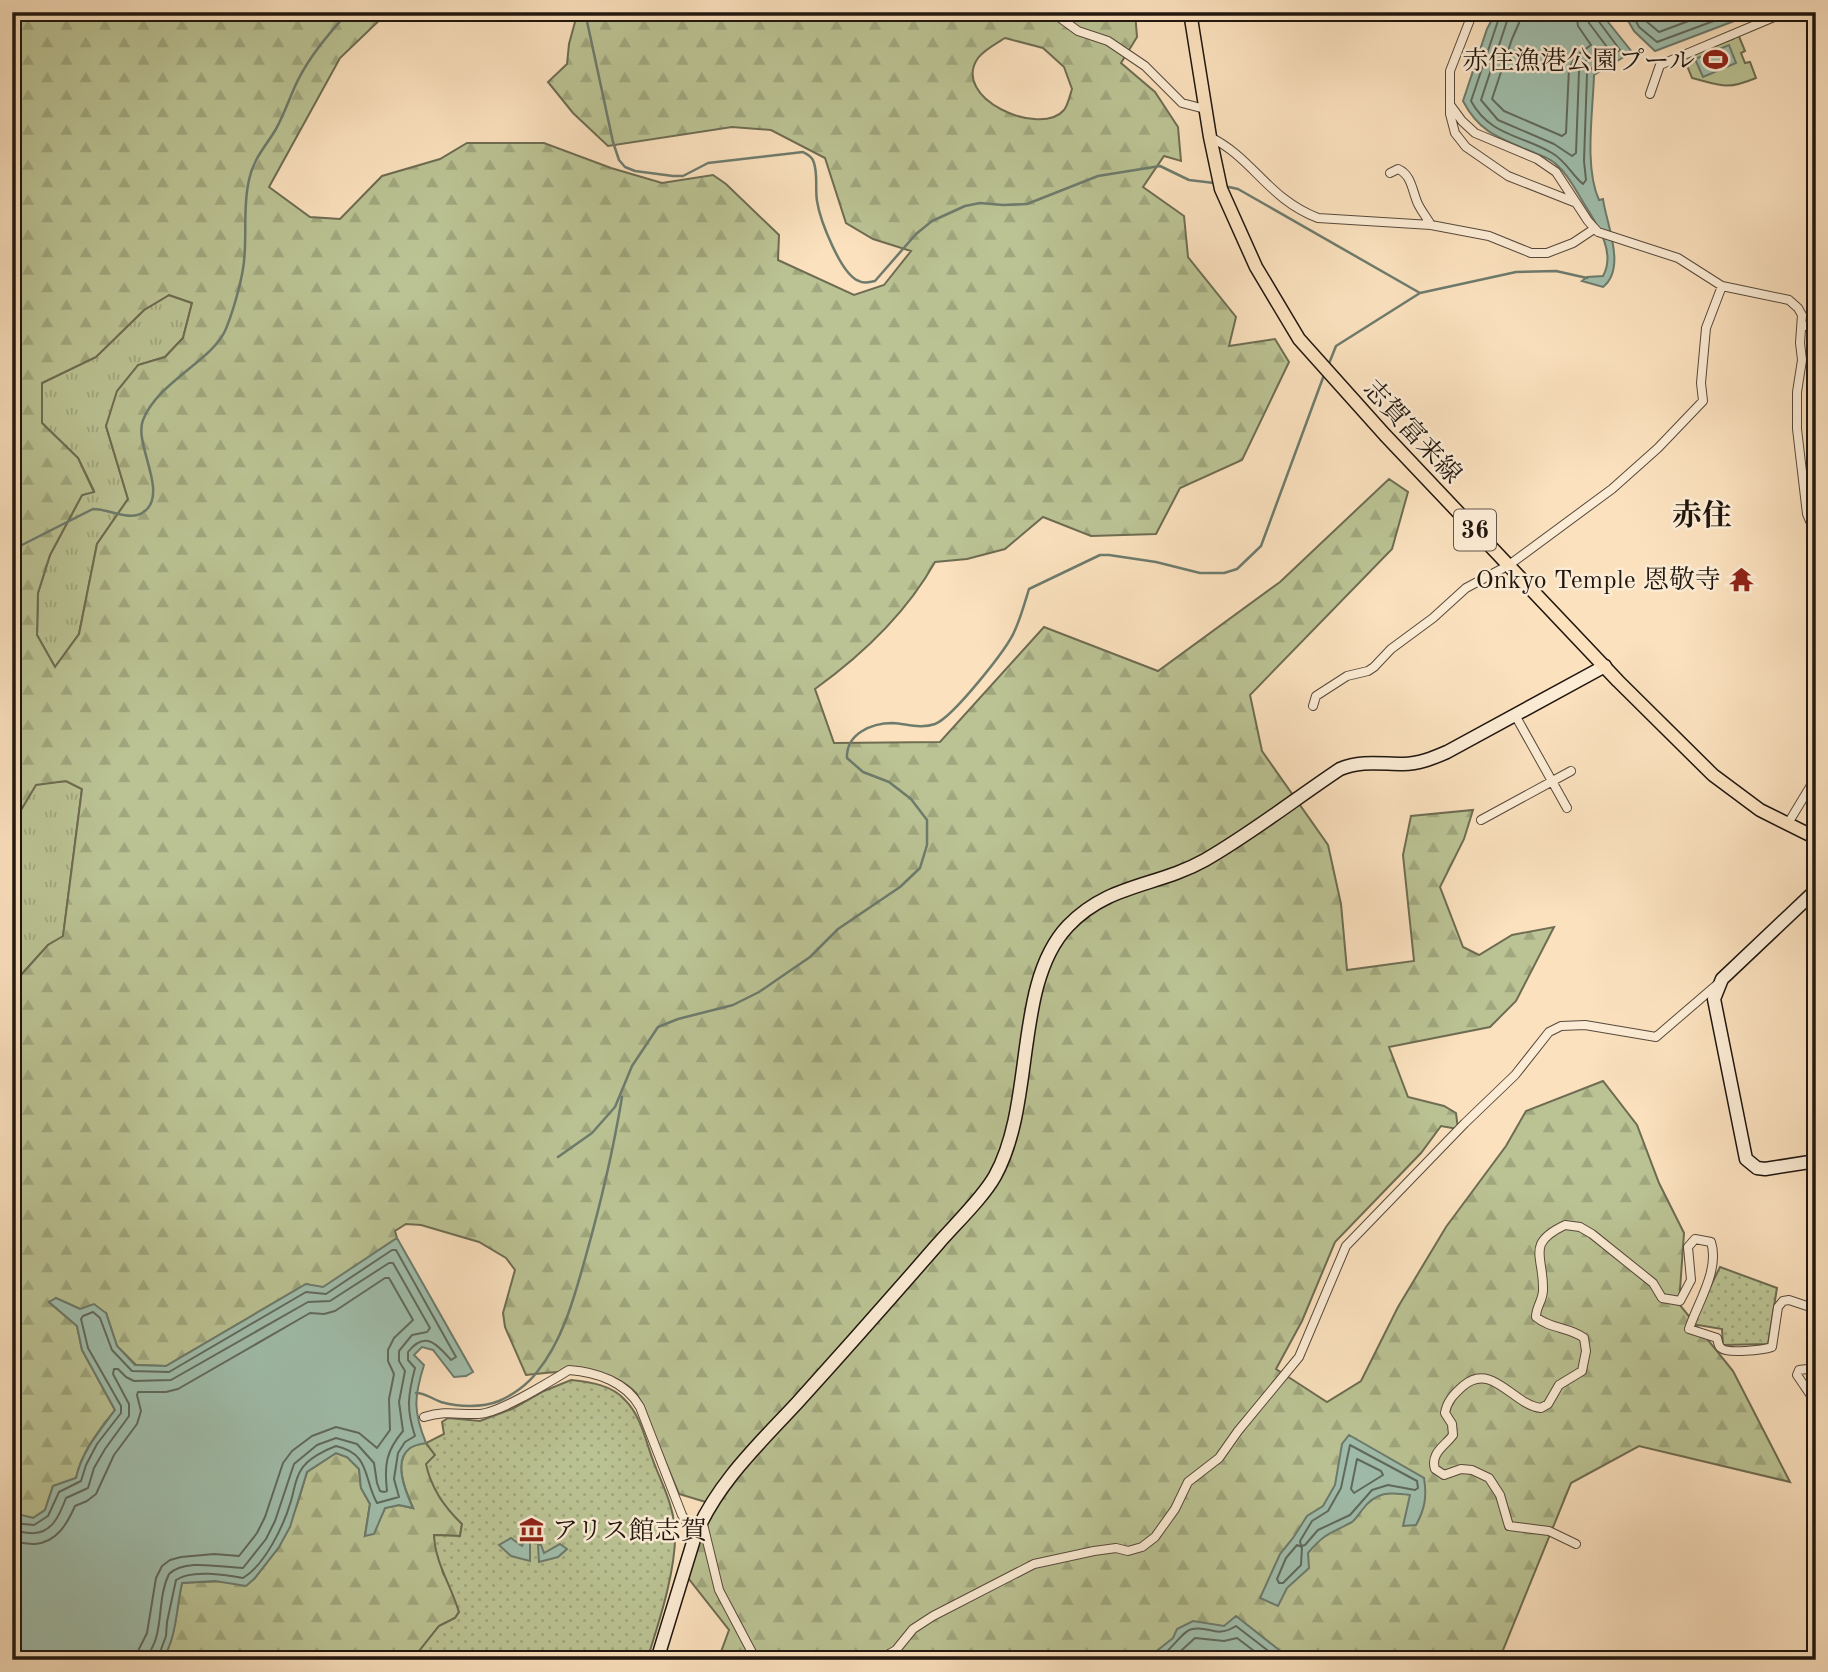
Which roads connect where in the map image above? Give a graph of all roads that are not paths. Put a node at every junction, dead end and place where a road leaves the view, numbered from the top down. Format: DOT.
graph roads {
  1 [pos="1052,12"];
  2 [pos="1190,12"];
  3 [pos="1473,12"];
  4 [pos="1786,12"];
  5 [pos="1650,94"];
  6 [pos="1451,106"];
  7 [pos="1205,109"];
  8 [pos="1210,137"];
  9 [pos="1390,173"];
  10 [pos="1576,203"];
  11 [pos="1431,225"];
  12 [pos="1596,231"];
  13 [pos="1722,286"];
  14 [pos="1802,326"];
  15 [pos="1816,326"];
  16 [pos="1816,535"];
  17 [pos="1509,565"];
  18 [pos="1605,666"];
  19 [pos="1313,706"];
  20 [pos="1515,715"];
  21 [pos="1572,771"];
  22 [pos="1816,777"];
  23 [pos="1553,780"];
  24 [pos="1567,808"];
  25 [pos="1481,820"];
  26 [pos="1787,825"];
  27 [pos="1816,838"];
  28 [pos="1816,890"];
  29 [pos="1722,979"];
  30 [pos="1816,1161"];
  31 [pos="1816,1309"];
  32 [pos="1816,1368"];
  33 [pos="1816,1403"];
  34 [pos="424,1417"];
  35 [pos="702,1519"];
  36 [pos="695,1536"];
  37 [pos="1576,1544"];
  38 [pos="657,1660"];
  39 [pos="756,1660"];
  40 [pos="869,1660"];
  1 -- 7 [label="street"];
  2 -- 7 [label="main road, 志賀富来線 / 36"];
  3 -- 6 [label="street"];
  4 -- 5 [label="street"];
  6 -- 10 [label="street"];
  6 -- 10 [label="street"];
  7 -- 8 [label="main road, 志賀富来線 / 36"];
  8 -- 11 [label="street"];
  8 -- 17 [label="main road, 志賀富来線 / 36"];
  9 -- 11 [label="street"];
  10 -- 12 [label="street"];
  11 -- 12 [label="street"];
  12 -- 13 [label="street"];
  13 -- 14 [label="street"];
  13 -- 17 [label="street"];
  14 -- 15 [label="street"];
  14 -- 16 [label="street"];
  17 -- 18 [label="main road, 志賀富来線 / 36"];
  17 -- 19 [label="street"];
  18 -- 20 [label="street"];
  18 -- 26 [label="main road, 志賀富来線 / 36"];
  20 -- 23 [label="street"];
  20 -- 35 [label="street"];
  21 -- 23 [label="street"];
  22 -- 26 [label="street"];
  23 -- 24 [label="street"];
  23 -- 25 [label="street"];
  26 -- 27 [label="main road, 志賀富来線 / 36"];
  28 -- 29 [label="street"];
  29 -- 30 [label="street"];
  29 -- 40 [label="street"];
  31 -- 37 [label="street"];
  32 -- 33 [label="street"];
  34 -- 36 [label="street"];
  35 -- 36 [label="street"];
  35 -- 39 [label="street"];
  36 -- 38 [label="street"];
}
